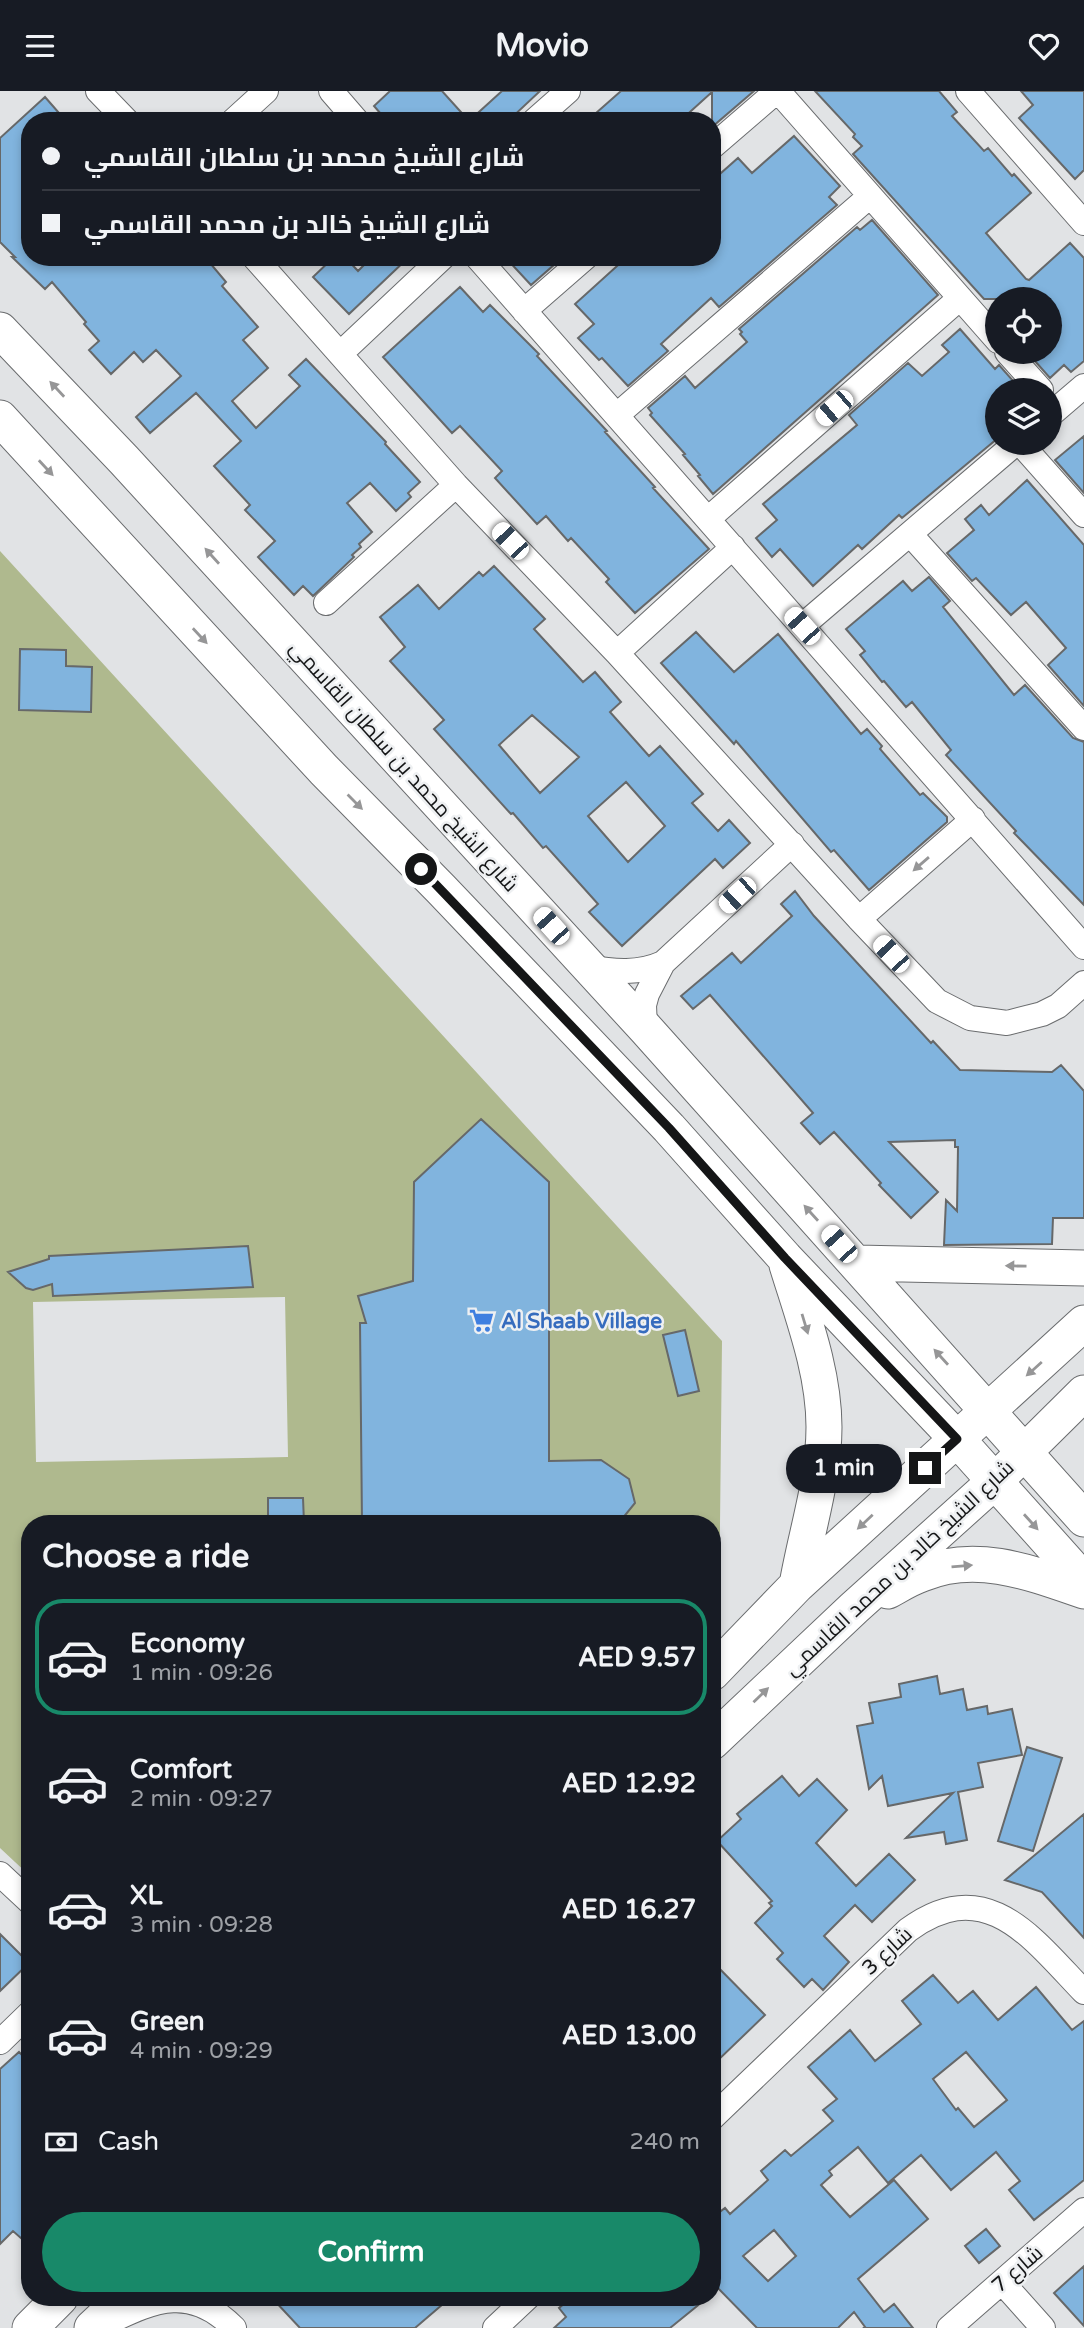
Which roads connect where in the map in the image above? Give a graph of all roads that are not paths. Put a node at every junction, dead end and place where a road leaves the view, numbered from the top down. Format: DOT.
graph roads {
  1 [pos="98,91"];
  2 [pos="266,91"];
  3 [pos="568,91"];
  4 [pos="777,91"];
  5 [pos="978,95"];
  6 [pos="118,112"];
  7 [pos="243,112"];
  8 [pos="544,112"];
  9 [pos="721,139"];
  10 [pos="870,196"];
  11 [pos="1079,206"];
  12 [pos="262,266"];
  13 [pos="433,266"];
  14 [pos="485,266"];
  15 [pos="576,266"];
  16 [pos="960,298"];
  17 [pos="524,311"];
  18 [pos="985,326"];
  19 [pos="0,330"];
  20 [pos="340,354"];
  21 [pos="1018,364"];
  22 [pos="1030,378"];
  23 [pos="1084,386"];
  24 [pos="1062,401"];
  25 [pos="617,415"];
  26 [pos="0,418"];
  27 [pos="1004,455"];
  28 [pos="1029,455"];
  29 [pos="456,485"];
  30 [pos="1084,515"];
  31 [pos="708,519"];
  32 [pos="910,534"];
  33 [pos="733,547"];
  34 [pos="326,603"];
  35 [pos="802,626"];
  36 [pos="617,653"];
  37 [pos="1084,728"];
  38 [pos="973,819"];
  39 [pos="792,844"];
  40 [pos="859,919"];
  41 [pos="1084,947"];
  42 [pos="663,963"];
  43 [pos="588,967"];
  44 [pos="1084,983"];
  45 [pos="645,1028"];
  46 [pos="785,1258"];
  47 [pos="857,1263"];
  48 [pos="1084,1268"];
  49 [pos="1084,1323"];
  50 [pos="1084,1393"];
  51 [pos="988,1410"];
  52 [pos="957,1439"];
  53 [pos="1025,1451"];
  54 [pos="994,1482"];
  55 [pos="1084,1518"];
  56 [pos="1084,1581"];
  57 [pos="797,1585"];
  58 [pos="1084,1591"];
  59 [pos="854,1608"];
  60 [pos="721,1664"];
  61 [pos="721,1734"];
  62 [pos="0,1874"];
  63 [pos="21,1894"];
  64 [pos="1084,1991"];
  65 [pos="21,2022"];
  66 [pos="0,2042"];
  67 [pos="721,2109"];
  68 [pos="1084,2210"];
  69 [pos="1002,2282"];
  70 [pos="52,2306"];
  71 [pos="87,2306"];
  72 [pos="116,2306"];
  73 [pos="144,2306"];
  74 [pos="201,2306"];
  75 [pos="225,2315"];
  76 [pos="30,2328"];
  77 [pos="74,2328"];
  78 [pos="94,2328"];
  79 [pos="949,2328"];
  80 [pos="1043,2328"];
  1 -- 6 [label="street"];
  2 -- 7 [label="street"];
  3 -- 8 [label="street"];
  4 -- 9 [label="street"];
  4 -- 10 [label="street"];
  5 -- 11 [label="street"];
  10 -- 16 [label="street"];
  10 -- 25 [label="street"];
  12 -- 20 [label="street"];
  13 -- 20 [label="street"];
  14 -- 17 [label="street"];
  15 -- 17 [label="street"];
  16 -- 18 [label="street"];
  16 -- 31 [label="street"];
  17 -- 25 [label="street"];
  43 -- 19 [label="main road, شارع الشيخ محمد بن سلطان القاسمي, one-way"];
  20 -- 29 [label="street"];
  21 -- 22 [label="street"];
  23 -- 24 [label="street"];
  25 -- 31 [label="street"];
  26 -- 46 [label="main road, one-way"];
  27 -- 32 [label="street"];
  28 -- 30 [label="street"];
  29 -- 34 [label="street"];
  29 -- 36 [label="street"];
  31 -- 33 [label="street"];
  32 -- 35 [label="street"];
  32 -- 37 [label="street"];
  33 -- 35 [label="street"];
  33 -- 36 [label="street"];
  35 -- 38 [label="street"];
  36 -- 39 [label="street"];
  38 -- 40 [label="street, one-way"];
  38 -- 41 [label="street"];
  39 -- 40 [label="street"];
  39 -- 42 [label="street"];
  40 -- 44 [label="street"];
  42 -- 43 [label="street"];
  42 -- 45 [label="street"];
  43 -- 45 [label="main road, شارع الشيخ محمد بن سلطان القاسمي"];
  47 -- 45 [label="main road, شارع الشيخ محمد بن سلطان القاسمي, one-way"];
  46 -- 52 [label="main road"];
  46 -- 57 [label="main road, one-way"];
  48 -- 47 [label="main road, one-way"];
  51 -- 47 [label="main road, شارع الشيخ محمد بن سلطان القاسمي, one-way"];
  49 -- 51 [label="main road, one-way"];
  50 -- 53 [label="main road, شارع الشيخ خالد بن محمد القاسمي"];
  51 -- 52 [label="main road"];
  51 -- 53 [label="main road, شارع الشيخ محمد بن سلطان القاسمي"];
  52 -- 54 [label="main road"];
  52 -- 57 [label="main road, one-way"];
  53 -- 54 [label="main road, شارع الشيخ خالد بن محمد القاسمي"];
  53 -- 55 [label="main road, شارع الشيخ محمد بن سلطان القاسمي"];
  54 -- 56 [label="main road, one-way"];
  54 -- 59 [label="main road, شارع الشيخ خالد بن محمد القاسمي"];
  57 -- 60 [label="main road"];
  59 -- 58 [label="main road, one-way"];
  61 -- 59 [label="main road, شارع الشيخ خالد بن محمد القاسمي, one-way"];
  62 -- 63 [label="street"];
  64 -- 67 [label="street, شارع 3"];
  65 -- 66 [label="street"];
  68 -- 69 [label="street, شارع 7"];
  69 -- 79 [label="street, شارع 7"];
  69 -- 80 [label="street"];
  70 -- 76 [label="main road"];
  71 -- 77 [label="main road"];
  72 -- 78 [label="main road"];
  73 -- 78 [label="street"];
  74 -- 75 [label="street"];
}
